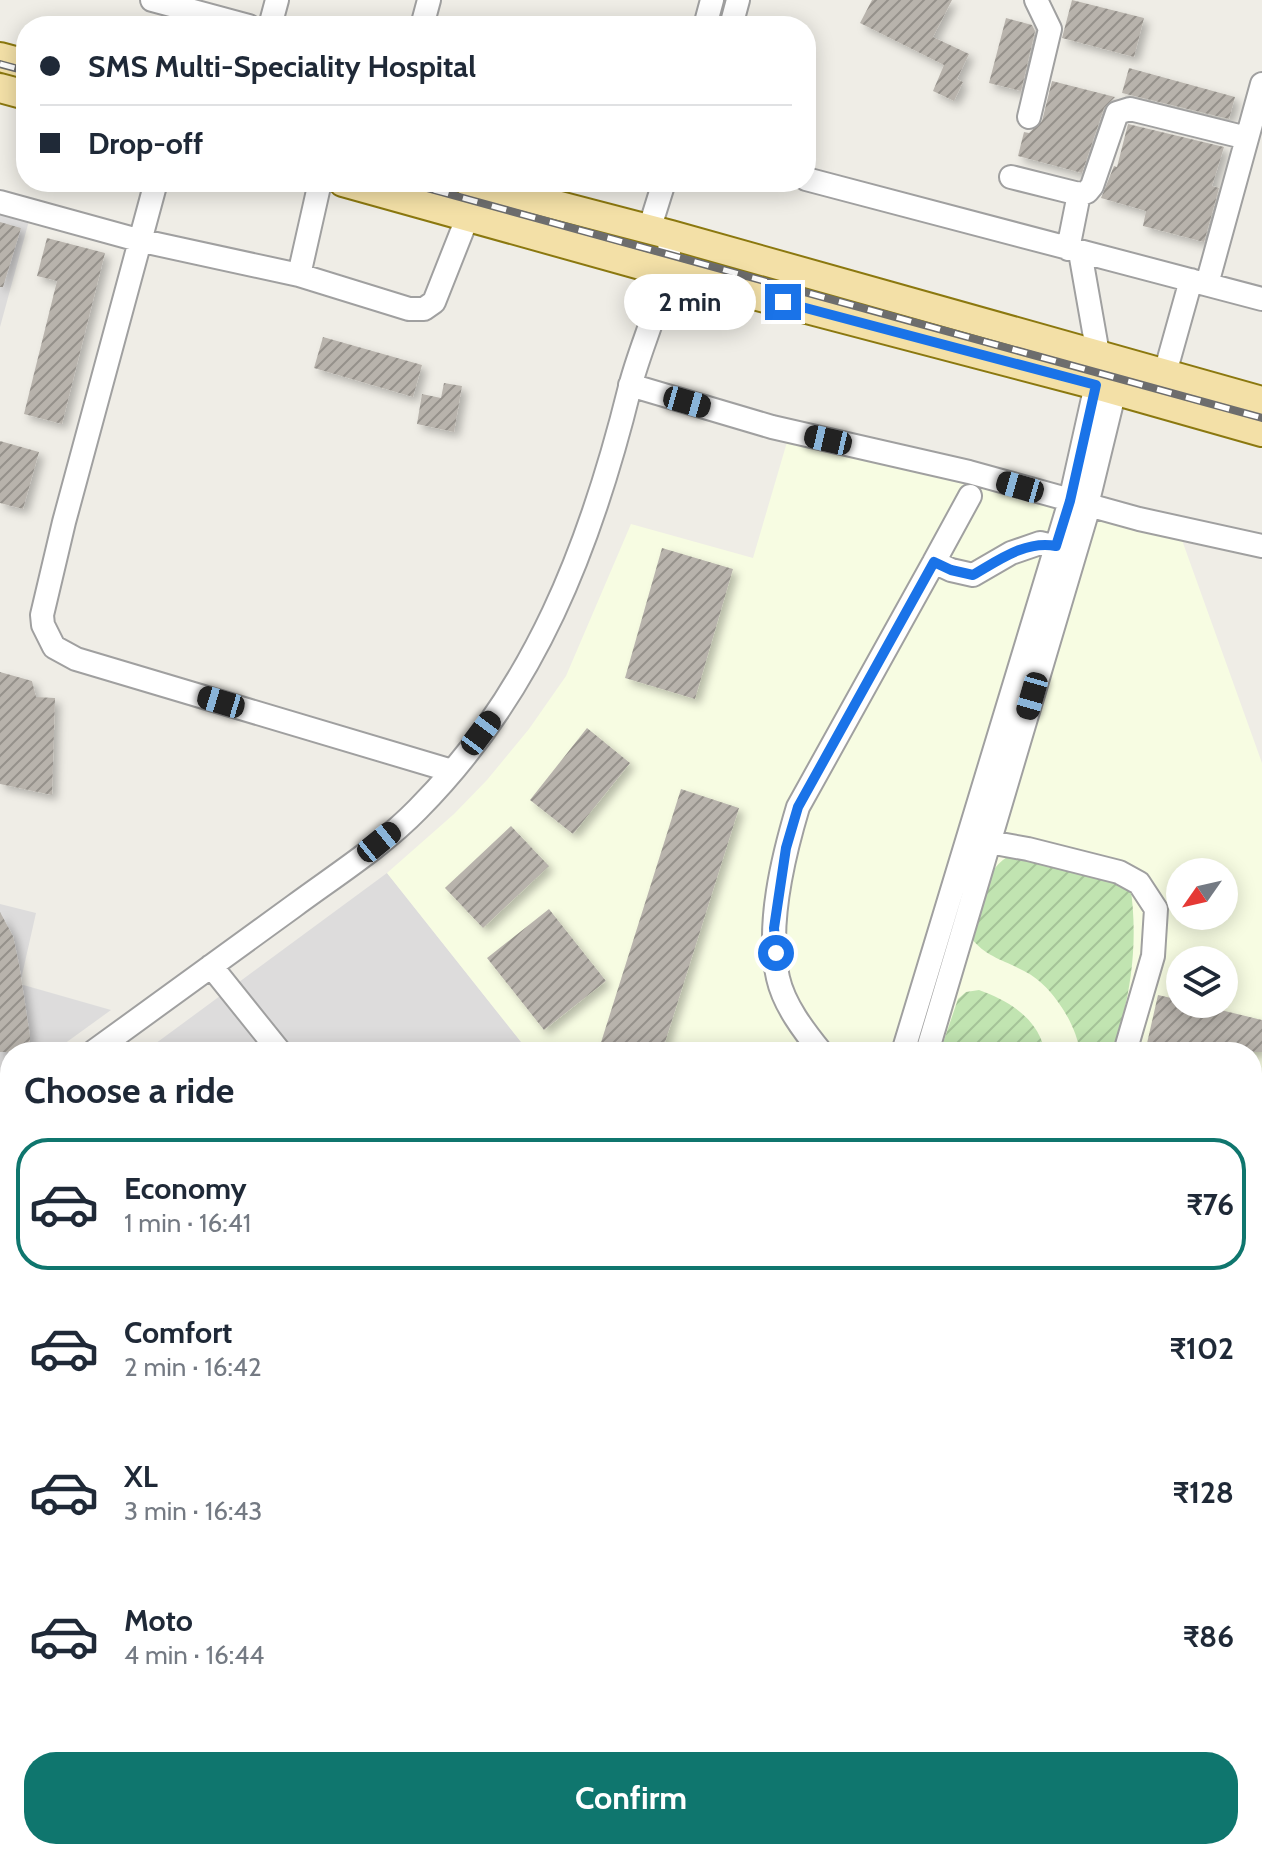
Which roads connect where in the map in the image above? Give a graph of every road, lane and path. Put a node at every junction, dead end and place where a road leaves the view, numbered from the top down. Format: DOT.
graph roads {
  1 [pos="155,0"];
  2 [pos="1036,0"];
  3 [pos="213,16"];
  4 [pos="1262,84"];
  5 [pos="1029,117"];
  6 [pos="1247,138"];
  7 [pos="1011,177"];
  8 [pos="816,182"];
  9 [pos="153,192"];
  10 [pos="318,192"];
  11 [pos="380,192"];
  12 [pos="506,192"];
  13 [pos="663,192"];
  14 [pos="1079,194"];
  15 [pos="0,202"];
  16 [pos="468,216"];
  17 [pos="660,233"];
  18 [pos="138,240"];
  19 [pos="1074,250"];
  20 [pos="666,272"];
  21 [pos="299,275"];
  22 [pos="1199,282"];
  23 [pos="1262,299"];
  24 [pos="1098,354"];
  25 [pos="1165,373"];
  26 [pos="630,385"];
  27 [pos="1106,388"];
  28 [pos="1262,401"];
  29 [pos="1262,432"];
  30 [pos="970,496"];
  31 [pos="1082,504"];
  32 [pos="1262,546"];
  33 [pos="1065,548"];
  34 [pos="934,562"];
  35 [pos="452,771"];
  36 [pos="989,842"];
  37 [pos="211,966"];
  38 [pos="939,967"];
  39 [pos="107,1042"];
  40 [pos="272,1042"];
  41 [pos="814,1042"];
  42 [pos="907,1042"];
  43 [pos="928,1042"];
  44 [pos="1128,1042"];
  1 -- 3 [label="street"];
  2 -- 5 [label="street"];
  4 -- 6 [label="street"];
  6 -- 14 [label="street"];
  6 -- 22 [label="street"];
  7 -- 14 [label="street"];
  8 -- 19 [label="street"];
  9 -- 18 [label="street"];
  10 -- 21 [label="street"];
  11 -- 16 [label="main road"];
  12 -- 17 [label="main road"];
  13 -- 17 [label="street"];
  14 -- 19 [label="street"];
  15 -- 18 [label="street"];
  16 -- 20 [label="main road"];
  16 -- 21 [label="street"];
  17 -- 20 [label="street"];
  17 -- 24 [label="main road"];
  18 -- 21 [label="street"];
  18 -- 35 [label="street"];
  19 -- 22 [label="street"];
  19 -- 24 [label="street"];
  20 -- 26 [label="street"];
  20 -- 27 [label="main road"];
  22 -- 23 [label="street"];
  22 -- 25 [label="street"];
  24 -- 25 [label="main road"];
  25 -- 28 [label="main road"];
  26 -- 31 [label="street"];
  26 -- 35 [label="street"];
  27 -- 29 [label="main road"];
  27 -- 31 [label="street"];
  30 -- 34 [label="street"];
  31 -- 32 [label="street"];
  31 -- 33 [label="street"];
  33 -- 34 [label="street"];
  33 -- 36 [label="street"];
  33 -- 38 [label="street"];
  34 -- 41 [label="street"];
  35 -- 37 [label="street"];
  36 -- 38 [label="street"];
  36 -- 44 [label="street"];
  37 -- 39 [label="street"];
  37 -- 40 [label="street"];
  38 -- 42 [label="street"];
  38 -- 43 [label="street"];
}
